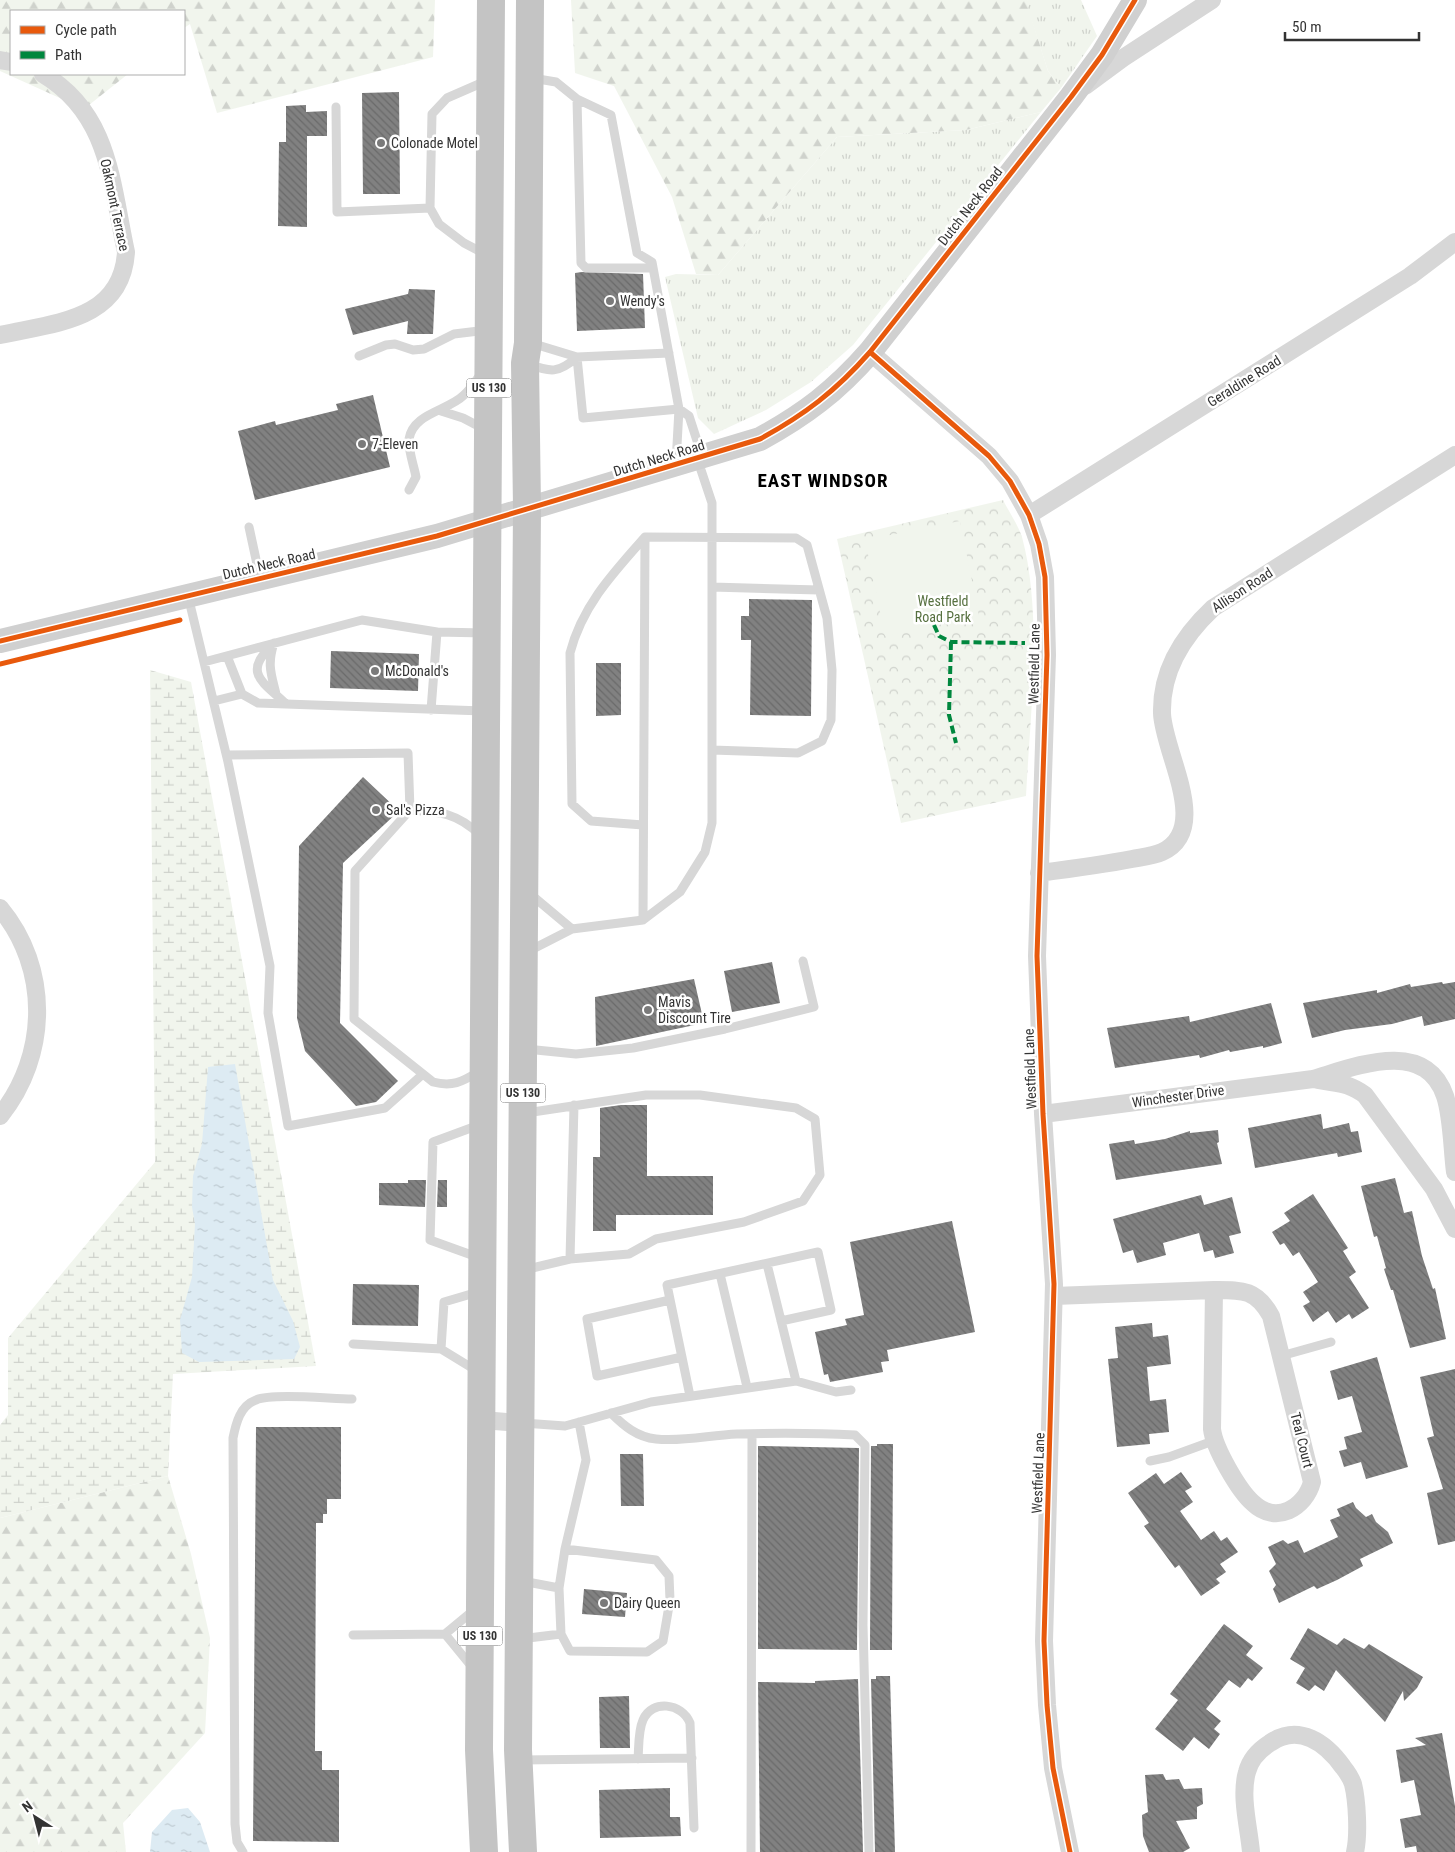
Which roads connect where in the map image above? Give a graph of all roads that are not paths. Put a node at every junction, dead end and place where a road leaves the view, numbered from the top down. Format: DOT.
graph roads {
  1 [pos="491,0"];
  2 [pos="530,0"];
  3 [pos="1135,0"];
  4 [pos="1212,0"];
  5 [pos="45,75"];
  6 [pos="491,78"];
  7 [pos="530,78"];
  8 [pos="1071,97"];
  9 [pos="577,99"];
  10 [pos="336,108"];
  11 [pos="430,208"];
  12 [pos="1455,242"];
  13 [pos="490,256"];
  14 [pos="653,268"];
  15 [pos="489,330"];
  16 [pos="0,335"];
  17 [pos="870,352"];
  18 [pos="527,353"];
  19 [pos="669,353"];
  20 [pos="359,356"];
  21 [pos="577,356"];
  22 [pos="489,364"];
  23 [pos="679,409"];
  24 [pos="440,411"];
  25 [pos="488,431"];
  26 [pos="1455,455"];
  27 [pos="691,460"];
  28 [pos="409,490"];
  29 [pos="527,508"];
  30 [pos="1029,515"];
  31 [pos="488,520"];
  32 [pos="249,527"];
  33 [pos="712,536"];
  34 [pos="645,537"];
  35 [pos="260,578"];
  36 [pos="712,587"];
  37 [pos="820,590"];
  38 [pos="188,595"];
  39 [pos="437,632"];
  40 [pos="487,633"];
  41 [pos="0,641"];
  42 [pos="275,643"];
  43 [pos="227,656"];
  44 [pos="204,662"];
  45 [pos="242,694"];
  46 [pos="214,701"];
  47 [pos="286,704"];
  48 [pos="431,710"];
  49 [pos="487,711"];
  50 [pos="712,750"];
  51 [pos="227,755"];
  52 [pos="410,810"];
  53 [pos="643,825"];
  54 [pos="487,841"];
  55 [pos="1039,873"];
  56 [pos="525,890"];
  57 [pos="0,908"];
  58 [pos="643,920"];
  59 [pos="572,928"];
  60 [pos="524,954"];
  61 [pos="803,961"];
  62 [pos="523,1048"];
  63 [pos="485,1068"];
  64 [pos="423,1074"];
  65 [pos="1313,1079"];
  66 [pos="574,1105"];
  67 [pos="523,1114"];
  68 [pos="1044,1114"];
  69 [pos="0,1116"];
  70 [pos="484,1123"];
  71 [pos="1455,1172"];
  72 [pos="1455,1229"];
  73 [pos="483,1259"];
  74 [pos="570,1259"];
  75 [pos="767,1264"];
  76 [pos="522,1271"];
  77 [pos="720,1274"];
  78 [pos="1214,1290"];
  79 [pos="483,1291"];
  80 [pos="1054,1296"];
  81 [pos="670,1300"];
  82 [pos="781,1321"];
  83 [pos="1331,1342"];
  84 [pos="353,1344"];
  85 [pos="441,1349"];
  86 [pos="1281,1356"];
  87 [pos="682,1357"];
  88 [pos="482,1374"];
  89 [pos="796,1381"];
  90 [pos="747,1387"];
  91 [pos="851,1390"];
  92 [pos="690,1396"];
  93 [pos="352,1399"];
  94 [pos="611,1413"];
  95 [pos="482,1420"];
  96 [pos="579,1422"];
  97 [pos="521,1423"];
  98 [pos="752,1435"];
  99 [pos="1213,1441"];
  100 [pos="1150,1461"];
  101 [pos="565,1549"];
  102 [pos="520,1580"];
  103 [pos="559,1588"];
  104 [pos="480,1605"];
  105 [pos="445,1634"];
  106 [pos="561,1634"];
  107 [pos="353,1635"];
  108 [pos="520,1639"];
  109 [pos="480,1677"];
  110 [pos="692,1758"];
  111 [pos="638,1759"];
  112 [pos="519,1760"];
  113 [pos="694,1828"];
  114 [pos="243,1852"];
  115 [pos="484,1852"];
  116 [pos="523,1852"];
  117 [pos="752,1852"];
  118 [pos="869,1852"];
  119 [pos="1070,1852"];
  120 [pos="1251,1852"];
  121 [pos="1356,1852"];
  1 -- 6 [label="highway, US 130"];
  2 -- 7 [label="highway, US 130"];
  3 -- 8 [label="street, Dutch Neck Road"];
  4 -- 8 [label="street"];
  5 -- 16 [label="street, Oakmont Terrace"];
  6 -- 11 [label="lane"];
  6 -- 13 [label="highway, US 130"];
  7 -- 9 [label="lane"];
  7 -- 18 [label="highway, US 130"];
  8 -- 17 [label="street, Dutch Neck Road"];
  9 -- 14 [label="lane"];
  9 -- 14 [label="lane"];
  10 -- 11 [label="lane"];
  11 -- 13 [label="lane"];
  12 -- 30 [label="street, Geraldine Road"];
  13 -- 15 [label="highway, US 130"];
  14 -- 19 [label="lane"];
  15 -- 20 [label="lane"];
  15 -- 22 [label="highway, US 130"];
  17 -- 27 [label="street, Dutch Neck Road"];
  17 -- 30 [label="street, Westfield Lane"];
  18 -- 21 [label="lane"];
  18 -- 21 [label="lane"];
  18 -- 29 [label="highway, US 130"];
  19 -- 21 [label="lane"];
  19 -- 23 [label="lane"];
  21 -- 23 [label="lane"];
  22 -- 24 [label="lane"];
  22 -- 25 [label="highway, US 130"];
  23 -- 27 [label="lane"];
  23 -- 27 [label="lane"];
  24 -- 25 [label="lane"];
  24 -- 28 [label="lane"];
  25 -- 31 [label="highway, US 130"];
  26 -- 55 [label="street, Allison Road"];
  27 -- 29 [label="street, Dutch Neck Road"];
  27 -- 33 [label="lane"];
  29 -- 31 [label="street, Dutch Neck Road"];
  29 -- 56 [label="highway, US 130"];
  30 -- 55 [label="street, Westfield Lane"];
  31 -- 35 [label="street, Dutch Neck Road"];
  31 -- 40 [label="highway, US 130"];
  32 -- 35 [label="lane"];
  33 -- 34 [label="lane"];
  33 -- 36 [label="lane"];
  33 -- 37 [label="lane"];
  34 -- 53 [label="lane"];
  34 -- 53 [label="lane"];
  35 -- 38 [label="street, Dutch Neck Road"];
  36 -- 37 [label="lane"];
  36 -- 50 [label="lane"];
  37 -- 50 [label="lane"];
  38 -- 41 [label="street, Dutch Neck Road"];
  38 -- 44 [label="lane"];
  39 -- 40 [label="lane"];
  39 -- 42 [label="lane"];
  39 -- 48 [label="lane"];
  40 -- 49 [label="highway, US 130"];
  42 -- 43 [label="lane"];
  42 -- 47 [label="lane"];
  43 -- 44 [label="lane"];
  43 -- 45 [label="lane"];
  44 -- 46 [label="lane"];
  45 -- 46 [label="lane"];
  45 -- 47 [label="lane"];
  46 -- 51 [label="lane"];
  47 -- 48 [label="lane"];
  48 -- 49 [label="lane"];
  49 -- 54 [label="highway, US 130"];
  50 -- 58 [label="lane"];
  51 -- 52 [label="lane"];
  51 -- 64 [label="lane"];
  52 -- 54 [label="lane"];
  52 -- 64 [label="lane"];
  53 -- 58 [label="lane"];
  54 -- 63 [label="highway, US 130"];
  55 -- 68 [label="street, Westfield Lane"];
  56 -- 59 [label="lane"];
  56 -- 60 [label="highway, US 130"];
  57 -- 69 [label="street"];
  58 -- 59 [label="lane"];
  59 -- 60 [label="lane"];
  60 -- 62 [label="highway, US 130"];
  61 -- 62 [label="lane"];
  62 -- 67 [label="highway, US 130"];
  63 -- 64 [label="lane"];
  63 -- 70 [label="highway, US 130"];
  65 -- 68 [label="street, Winchester Drive"];
  65 -- 71 [label="street, Winchester Drive"];
  65 -- 72 [label="street, Winchester Drive"];
  66 -- 67 [label="lane"];
  66 -- 74 [label="lane"];
  66 -- 74 [label="lane"];
  67 -- 76 [label="highway, US 130"];
  68 -- 80 [label="street, Westfield Lane"];
  70 -- 73 [label="highway, US 130"];
  70 -- 73 [label="lane"];
  73 -- 79 [label="highway, US 130"];
  74 -- 76 [label="lane"];
  75 -- 77 [label="lane"];
  75 -- 82 [label="lane"];
  75 -- 82 [label="lane"];
  76 -- 97 [label="highway, US 130"];
  77 -- 81 [label="lane"];
  77 -- 90 [label="lane"];
  78 -- 80 [label="street, Teal Court"];
  78 -- 86 [label="street, Teal Court"];
  78 -- 99 [label="street, Teal Court"];
  79 -- 85 [label="lane"];
  79 -- 88 [label="highway, US 130"];
  80 -- 119 [label="street, Westfield Lane"];
  81 -- 87 [label="lane"];
  81 -- 87 [label="lane"];
  82 -- 89 [label="lane"];
  83 -- 86 [label="lane"];
  84 -- 85 [label="lane"];
  85 -- 88 [label="lane"];
  86 -- 99 [label="street, Teal Court"];
  87 -- 92 [label="lane"];
  88 -- 95 [label="highway, US 130"];
  89 -- 90 [label="lane"];
  89 -- 91 [label="lane"];
  90 -- 92 [label="lane"];
  92 -- 94 [label="lane"];
  93 -- 114 [label="lane"];
  94 -- 96 [label="lane"];
  94 -- 98 [label="lane"];
  95 -- 97 [label="street"];
  95 -- 104 [label="highway, US 130"];
  96 -- 97 [label="lane"];
  96 -- 101 [label="lane"];
  97 -- 102 [label="highway, US 130"];
  98 -- 117 [label="lane"];
  98 -- 118 [label="lane"];
  99 -- 100 [label="lane"];
  101 -- 103 [label="lane"];
  101 -- 106 [label="lane"];
  102 -- 103 [label="lane"];
  102 -- 108 [label="highway, US 130"];
  103 -- 106 [label="lane"];
  104 -- 105 [label="lane"];
  104 -- 109 [label="highway, US 130"];
  105 -- 107 [label="lane"];
  105 -- 109 [label="lane"];
  106 -- 108 [label="lane"];
  108 -- 112 [label="highway, US 130"];
  109 -- 115 [label="highway, US 130"];
  110 -- 111 [label="lane"];
  110 -- 111 [label="lane"];
  110 -- 113 [label="lane"];
  111 -- 112 [label="lane"];
  112 -- 116 [label="highway, US 130"];
  120 -- 121 [label="street"];
}
